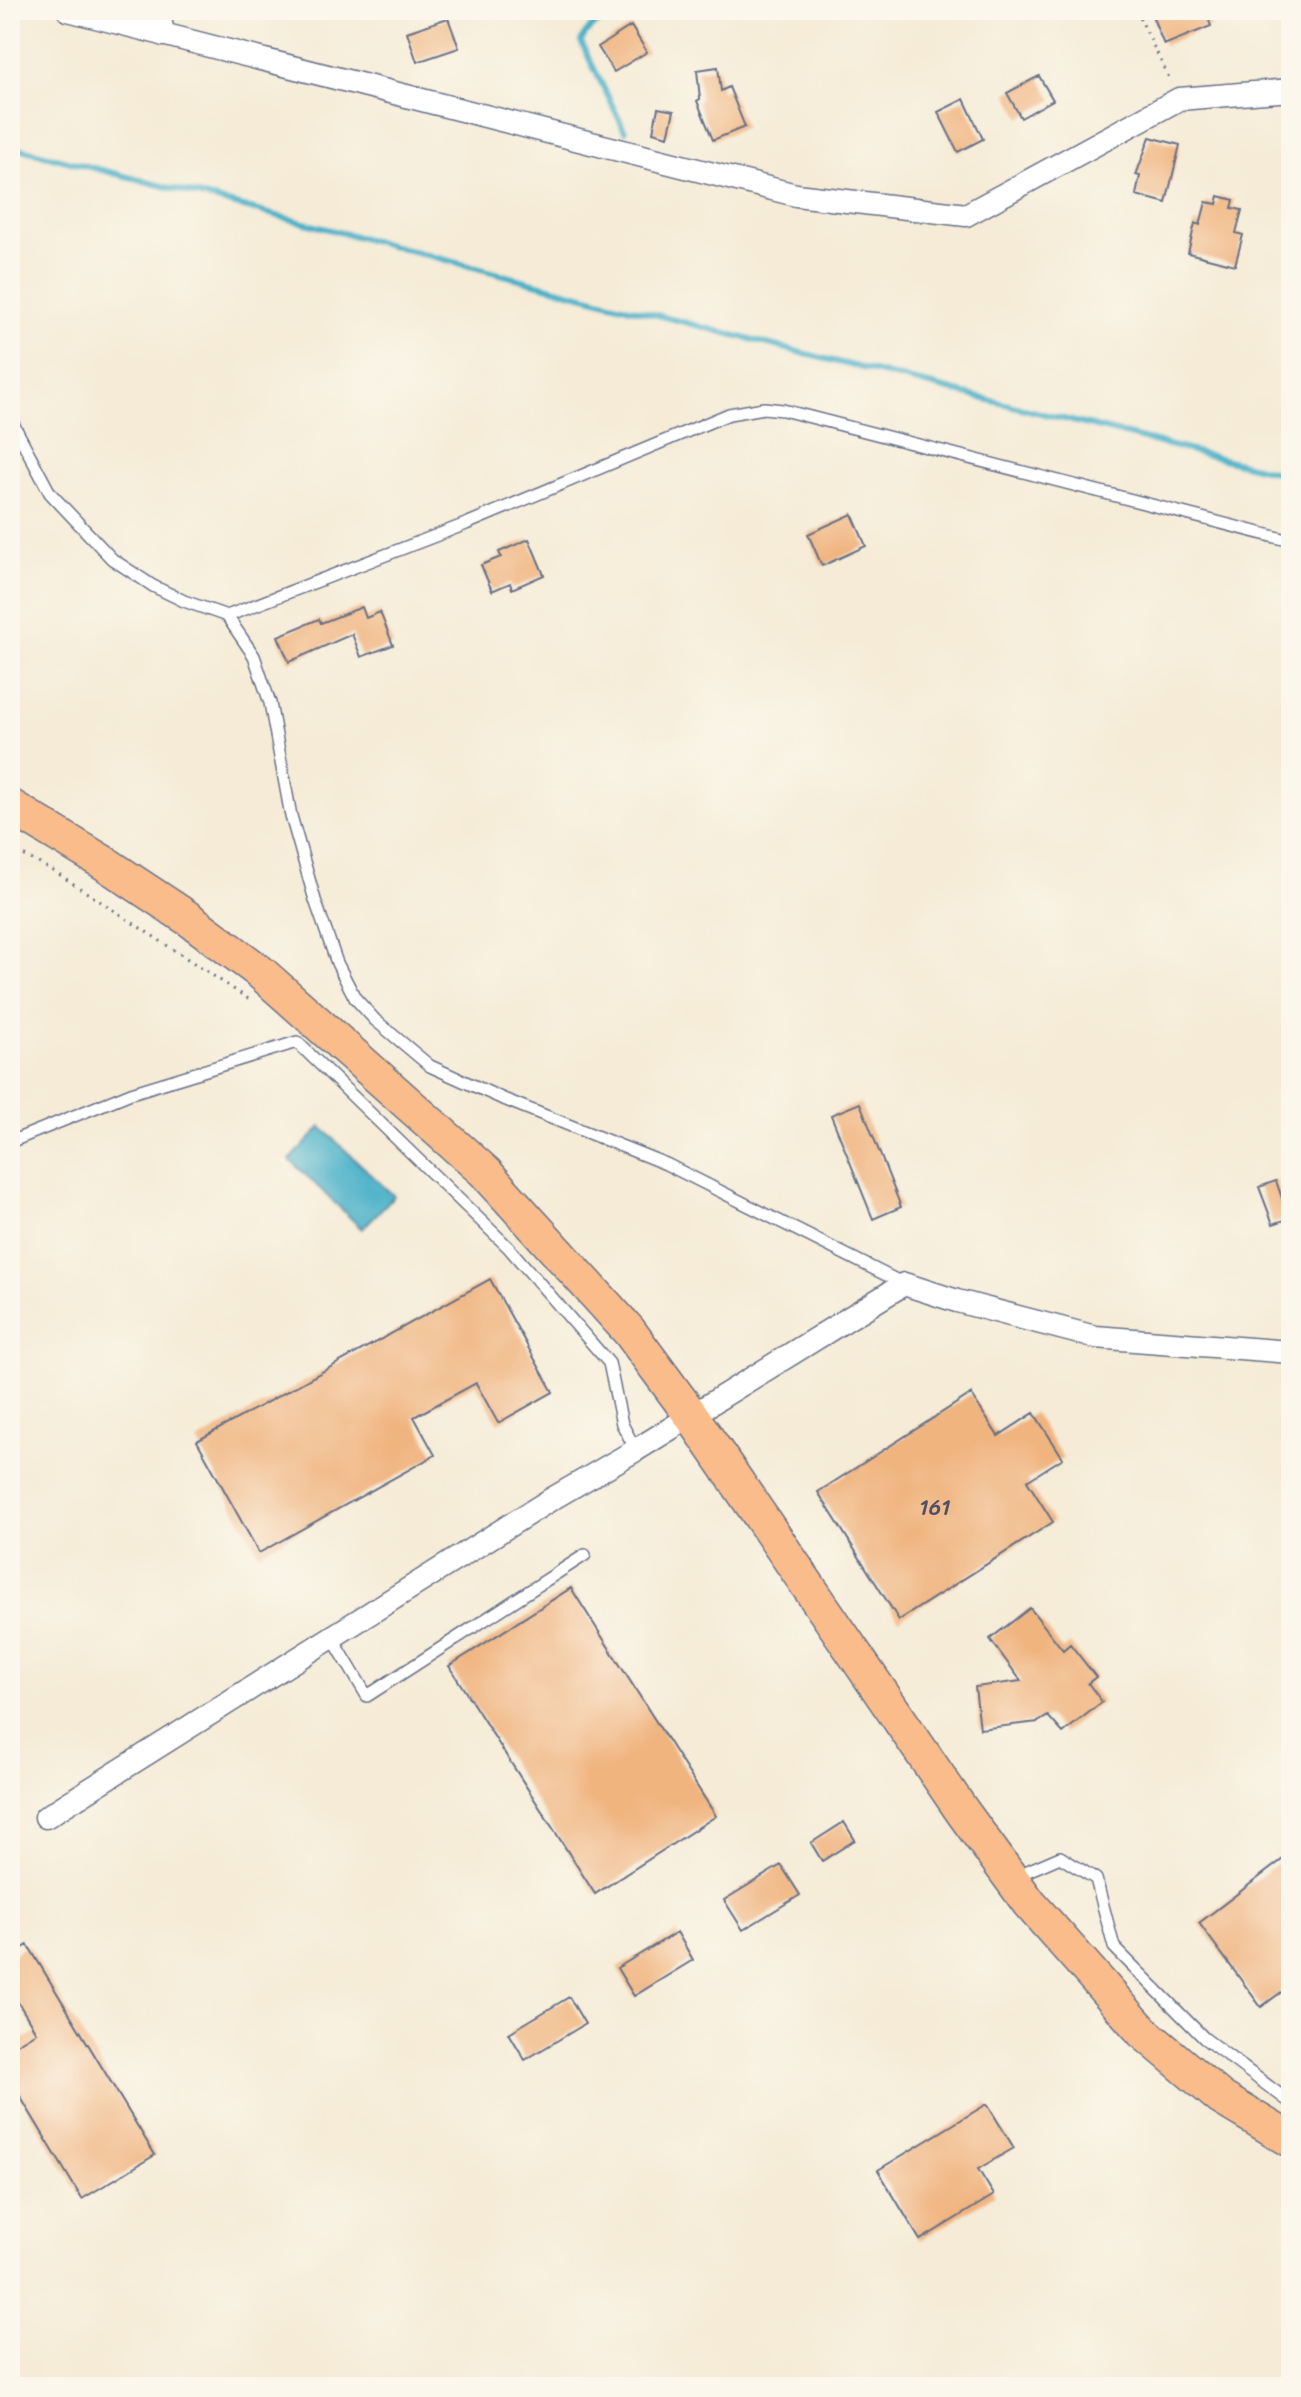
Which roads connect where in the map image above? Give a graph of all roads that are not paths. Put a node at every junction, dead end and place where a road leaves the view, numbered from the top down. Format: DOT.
graph roads {
  1 [pos="68,10"];
  2 [pos="159,10"];
  3 [pos="163,35"];
  4 [pos="1291,90"];
  5 [pos="10,418"];
  6 [pos="1291,541"];
  7 [pos="227,616"];
  8 [pos="10,806"];
  9 [pos="10,1142"];
  10 [pos="904,1284"];
  11 [pos="1291,1352"];
  12 [pos="691,1415"];
  13 [pos="636,1450"];
  14 [pos="585,1555"];
  15 [pos="333,1639"];
  16 [pos="46,1817"];
  17 [pos="1011,1878"];
  18 [pos="1291,2103"];
  19 [pos="1291,2140"];
  1 -- 3 [label="street"];
  2 -- 3 [label="street"];
  3 -- 4 [label="street"];
  5 -- 7 [label="lane"];
  6 -- 7 [label="lane"];
  7 -- 10 [label="lane"];
  8 -- 12 [label="main road"];
  9 -- 13 [label="lane"];
  10 -- 11 [label="street"];
  10 -- 12 [label="street"];
  12 -- 13 [label="street"];
  12 -- 17 [label="main road"];
  13 -- 15 [label="street"];
  14 -- 15 [label="lane"];
  15 -- 16 [label="street"];
  17 -- 18 [label="lane"];
  17 -- 19 [label="main road"];
}
